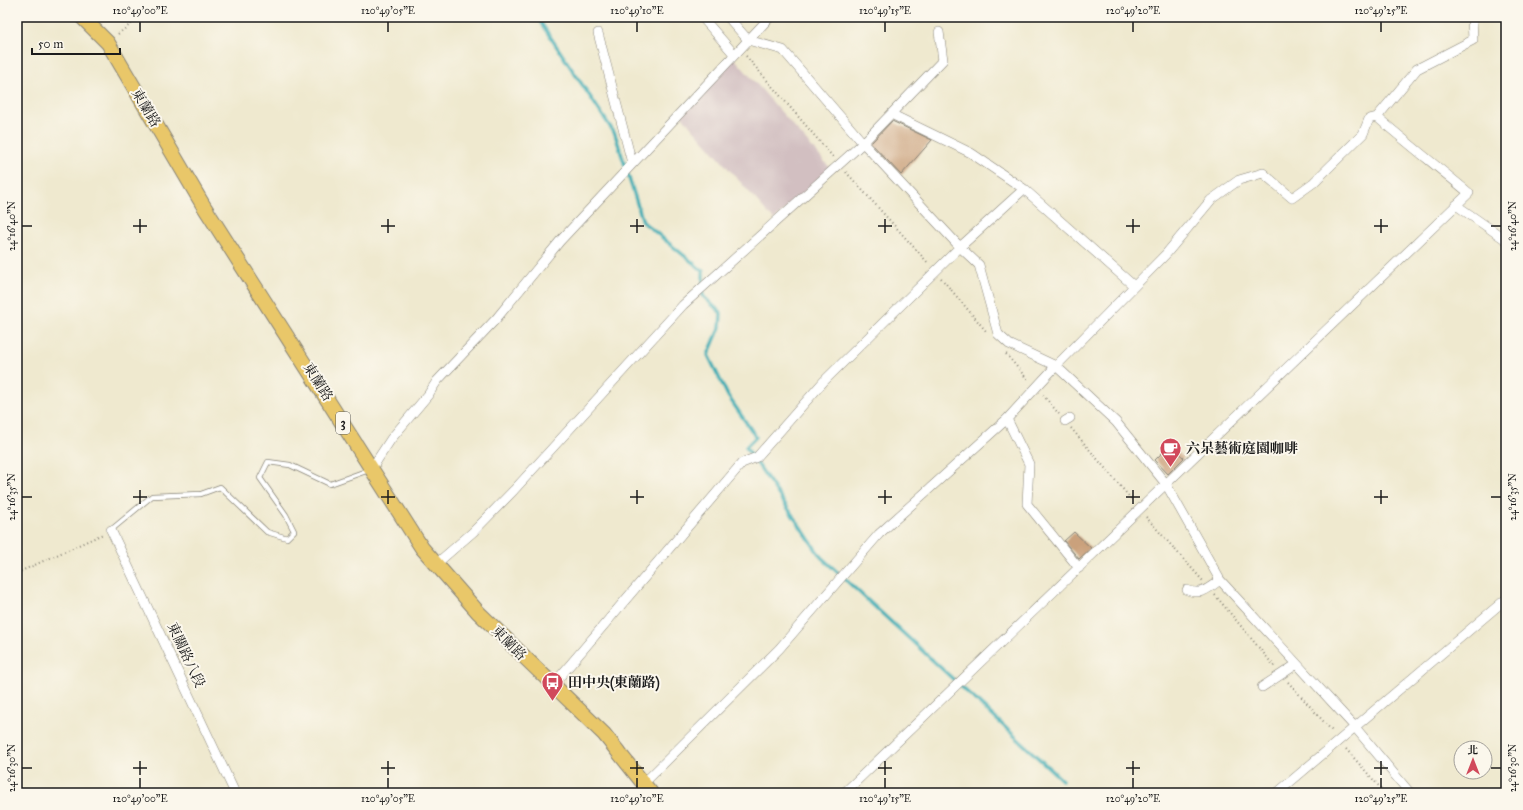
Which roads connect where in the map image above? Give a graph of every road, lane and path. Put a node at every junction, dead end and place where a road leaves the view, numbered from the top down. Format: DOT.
graph roads {
  1 [pos="82,17"];
  2 [pos="140,17"];
  3 [pos="702,17"];
  4 [pos="728,17"];
  5 [pos="770,17"];
  6 [pos="1472,17"];
  7 [pos="939,32"];
  8 [pos="598,33"];
  9 [pos="748,40"];
  10 [pos="108,43"];
  11 [pos="737,51"];
  12 [pos="891,114"];
  13 [pos="1377,117"];
  14 [pos="863,143"];
  15 [pos="632,163"];
  16 [pos="839,164"];
  17 [pos="1024,189"];
  18 [pos="1456,205"];
  19 [pos="1506,240"];
  20 [pos="960,247"];
  21 [pos="935,272"];
  22 [pos="1134,286"];
  23 [pos="987,332"];
  24 [pos="1002,350"];
  25 [pos="1056,366"];
  26 [pos="1028,380"];
  27 [pos="1042,394"];
  28 [pos="1006,419"];
  29 [pos="372,468"];
  30 [pos="1166,484"];
  31 [pos="1140,509"];
  32 [pos="111,530"];
  33 [pos="436,564"];
  34 [pos="1080,568"];
  35 [pos="17,573"];
  36 [pos="1220,580"];
  37 [pos="1209,588"];
  38 [pos="1187,590"];
  39 [pos="1506,599"];
  40 [pos="1298,664"];
  41 [pos="1282,675"];
  42 [pos="552,686"];
  43 [pos="1262,687"];
  44 [pos="1354,726"];
  45 [pos="1333,732"];
  46 [pos="1346,749"];
  47 [pos="647,788"];
  48 [pos="235,793"];
  49 [pos="844,793"];
  50 [pos="1277,793"];
  51 [pos="1386,793"];
  52 [pos="1410,793"];
  1 -- 10 [label="main road, 東蘭路 / 3"];
  2 -- 10 [label="path"];
  3 -- 11 [label="street"];
  4 -- 9 [label="street"];
  5 -- 9 [label="street"];
  6 -- 13 [label="street"];
  7 -- 12 [label="street"];
  8 -- 15 [label="street"];
  9 -- 11 [label="street"];
  9 -- 14 [label="street"];
  10 -- 29 [label="main road, 東蘭路 / 3"];
  11 -- 15 [label="street"];
  11 -- 16 [label="path"];
  12 -- 14 [label="street"];
  12 -- 17 [label="street"];
  13 -- 18 [label="street"];
  13 -- 22 [label="street"];
  14 -- 16 [label="street"];
  14 -- 20 [label="street"];
  15 -- 29 [label="street"];
  16 -- 21 [label="path"];
  16 -- 33 [label="street"];
  17 -- 20 [label="street"];
  17 -- 22 [label="street"];
  18 -- 19 [label="street"];
  18 -- 30 [label="street"];
  20 -- 21 [label="street"];
  20 -- 25 [label="street"];
  21 -- 23 [label="path"];
  21 -- 42 [label="street"];
  22 -- 25 [label="street"];
  24 -- 26 [label="path"];
  25 -- 28 [label="street"];
  25 -- 30 [label="street"];
  27 -- 31 [label="path"];
  28 -- 34 [label="street"];
  28 -- 47 [label="street"];
  29 -- 32 [label="lane"];
  29 -- 33 [label="main road, 東蘭路 / 3"];
  30 -- 31 [label="street"];
  30 -- 36 [label="street"];
  31 -- 34 [label="street"];
  31 -- 37 [label="path"];
  32 -- 35 [label="path"];
  32 -- 48 [label="street, 東關路八段"];
  33 -- 42 [label="main road, 東蘭路 / 3"];
  34 -- 49 [label="street"];
  36 -- 37 [label="street"];
  36 -- 40 [label="street"];
  37 -- 38 [label="street"];
  37 -- 41 [label="path"];
  39 -- 44 [label="street"];
  40 -- 41 [label="street"];
  40 -- 44 [label="street"];
  41 -- 43 [label="street"];
  41 -- 45 [label="path"];
  42 -- 47 [label="main road, 東蘭路 / 3"];
  44 -- 50 [label="street"];
  44 -- 52 [label="street"];
  46 -- 51 [label="path"];
}
